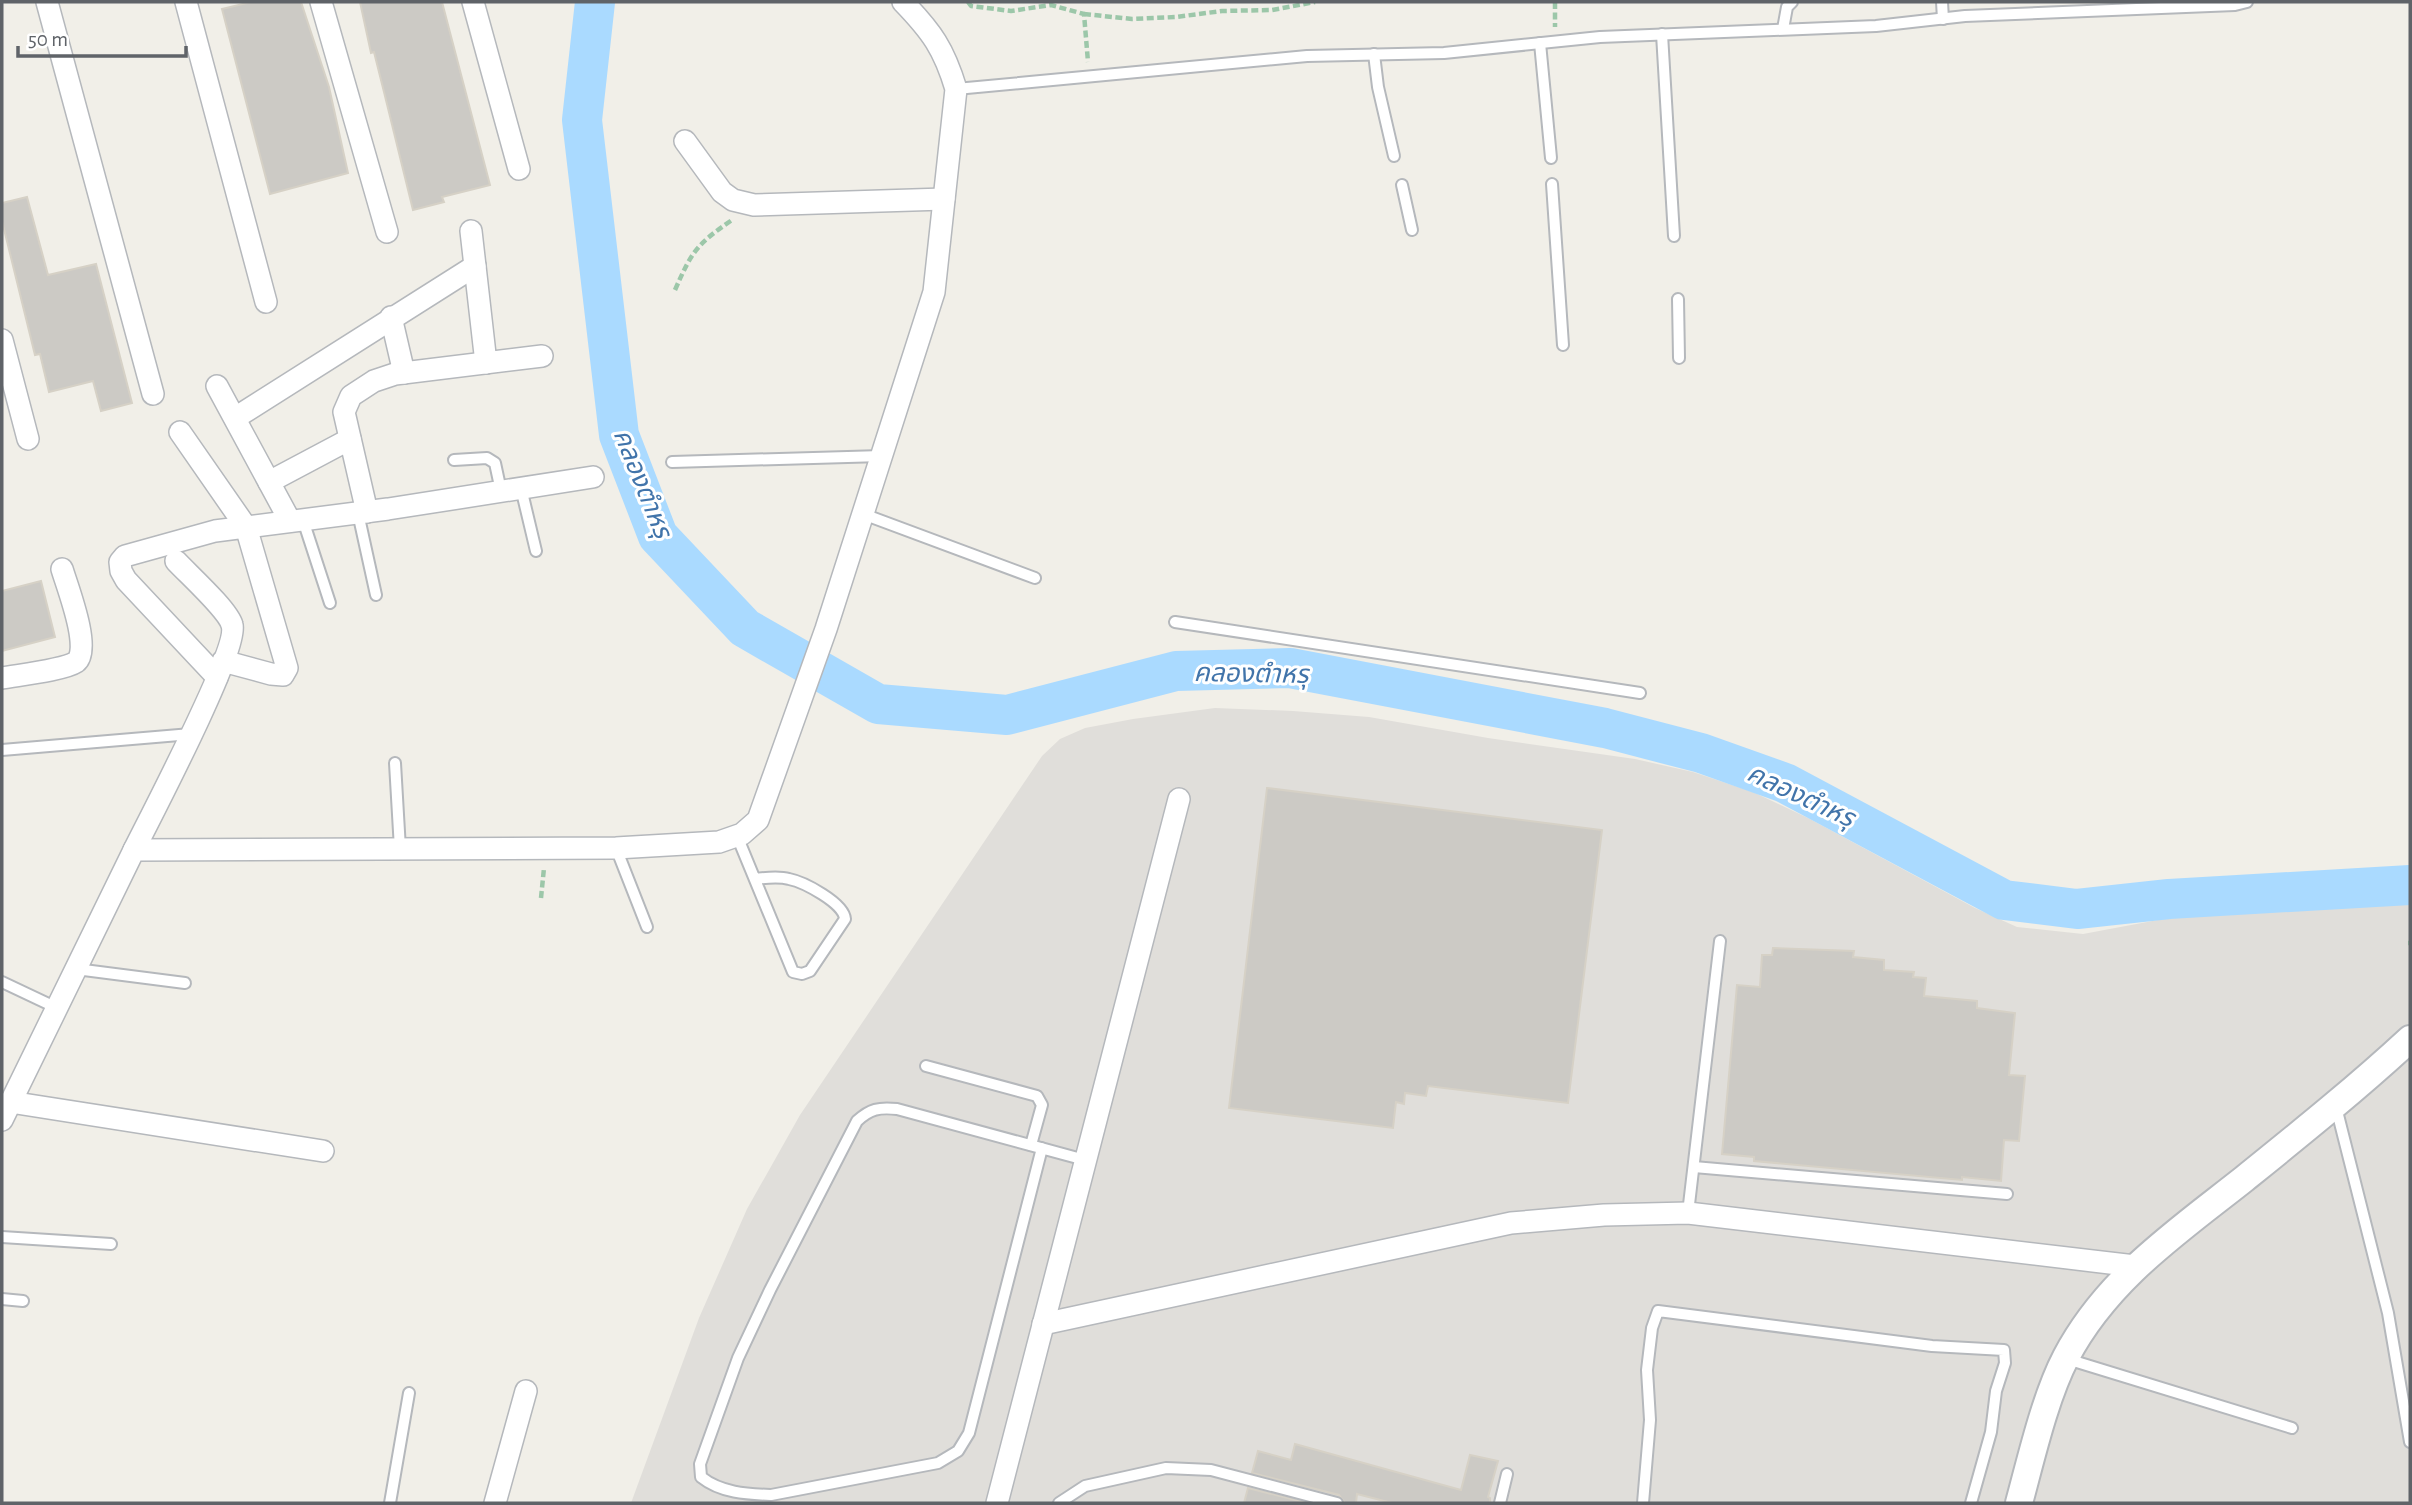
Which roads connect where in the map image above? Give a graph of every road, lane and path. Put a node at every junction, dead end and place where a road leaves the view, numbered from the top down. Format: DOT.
graph roads {
  1 [pos="47,2"];
  2 [pos="186,2"];
  3 [pos="321,2"];
  4 [pos="472,2"];
  5 [pos="903,2"];
  6 [pos="968,2"];
  7 [pos="1315,2"];
  8 [pos="1555,2"];
  9 [pos="1792,2"];
  10 [pos="1941,2"];
  11 [pos="2247,2"];
  12 [pos="2057,7"];
  13 [pos="1084,14"];
  14 [pos="1943,19"];
  15 [pos="1783,29"];
  16 [pos="1662,34"];
  17 [pos="1556,41"];
  18 [pos="1540,43"];
  19 [pos="1374,54"];
  20 [pos="1090,77"];
  21 [pos="956,89"];
  22 [pos="685,141"];
  23 [pos="1394,156"];
  24 [pos="1551,158"];
  25 [pos="519,169"];
  26 [pos="1552,184"];
  27 [pos="1402,185"];
  28 [pos="944,200"];
  29 [pos="754,205"];
  30 [pos="1412,230"];
  31 [pos="471,231"];
  32 [pos="387,232"];
  33 [pos="1674,236"];
  34 [pos="475,265"];
  35 [pos="675,290"];
  36 [pos="1678,299"];
  37 [pos="267,302"];
  38 [pos="391,317"];
  39 [pos="2,340"];
  40 [pos="1563,345"];
  41 [pos="542,356"];
  42 [pos="1679,358"];
  43 [pos="486,363"];
  44 [pos="404,373"];
  45 [pos="217,386"];
  46 [pos="153,394"];
  47 [pos="235,418"];
  48 [pos="180,432"];
  49 [pos="28,439"];
  50 [pos="350,439"];
  51 [pos="882,456"];
  52 [pos="454,460"];
  53 [pos="672,462"];
  54 [pos="593,477"];
  55 [pos="270,482"];
  56 [pos="511,490"];
  57 [pos="363,513"];
  58 [pos="863,514"];
  59 [pos="297,521"];
  60 [pos="246,527"];
  61 [pos="536,551"];
  62 [pos="176,561"];
  63 [pos="62,569"];
  64 [pos="1035,578"];
  65 [pos="376,595"];
  66 [pos="330,603"];
  67 [pos="1175,622"];
  68 [pos="220,669"];
  69 [pos="2,678"];
  70 [pos="1640,693"];
  71 [pos="191,734"];
  72 [pos="2,750"];
  73 [pos="395,763"];
  74 [pos="1179,799"];
  75 [pos="737,836"];
  76 [pos="616,848"];
  77 [pos="400,849"];
  78 [pos="546,849"];
  79 [pos="134,850"];
  80 [pos="755,879"];
  81 [pos="541,898"];
  82 [pos="647,927"];
  83 [pos="1720,941"];
  84 [pos="76,969"];
  85 [pos="2,982"];
  86 [pos="185,983"];
  87 [pos="57,1008"];
  88 [pos="2410,1039"];
  89 [pos="926,1066"];
  90 [pos="2335,1106"];
  91 [pos="6,1111"];
  92 [pos="1036,1147"];
  93 [pos="323,1151"];
  94 [pos="1085,1160"];
  95 [pos="1693,1167"];
  96 [pos="2007,1194"];
  97 [pos="1688,1213"];
  98 [pos="2,1237"];
  99 [pos="111,1244"];
  100 [pos="2135,1266"];
  101 [pos="2,1299"];
  102 [pos="23,1301"];
  103 [pos="1043,1324"];
  104 [pos="2065,1358"];
  105 [pos="526,1391"];
  106 [pos="409,1393"];
  107 [pos="2292,1428"];
  108 [pos="2410,1442"];
  109 [pos="1507,1474"];
  110 [pos="390,1503"];
  111 [pos="495,1503"];
  112 [pos="997,1503"];
  113 [pos="1059,1503"];
  114 [pos="1337,1503"];
  115 [pos="1500,1503"];
  116 [pos="1643,1503"];
  117 [pos="1971,1503"];
  118 [pos="2019,1503"];
  1 -- 46 [label="street"];
  2 -- 37 [label="street"];
  3 -- 32 [label="street"];
  4 -- 25 [label="street"];
  5 -- 21 [label="street"];
  6 -- 13 [label="path"];
  7 -- 13 [label="path"];
  8 -- 17 [label="path"];
  9 -- 15 [label="lane"];
  10 -- 14 [label="lane"];
  11 -- 12 [label="lane"];
  12 -- 14 [label="lane"];
  13 -- 20 [label="path"];
  14 -- 15 [label="lane"];
  15 -- 16 [label="lane"];
  16 -- 17 [label="lane"];
  16 -- 33 [label="lane"];
  17 -- 18 [label="lane"];
  18 -- 19 [label="lane"];
  18 -- 24 [label="lane"];
  19 -- 20 [label="lane"];
  19 -- 23 [label="lane"];
  20 -- 21 [label="lane"];
  21 -- 28 [label="street"];
  22 -- 29 [label="street"];
  26 -- 40 [label="lane"];
  27 -- 30 [label="lane"];
  28 -- 29 [label="street"];
  28 -- 51 [label="street"];
  29 -- 35 [label="path"];
  31 -- 34 [label="street"];
  34 -- 38 [label="street"];
  34 -- 43 [label="street"];
  36 -- 42 [label="lane"];
  38 -- 44 [label="street"];
  38 -- 47 [label="street"];
  39 -- 49 [label="street"];
  41 -- 43 [label="street"];
  43 -- 44 [label="street"];
  44 -- 50 [label="street"];
  45 -- 47 [label="street"];
  47 -- 55 [label="street"];
  48 -- 60 [label="street"];
  50 -- 55 [label="street"];
  50 -- 57 [label="street"];
  51 -- 53 [label="lane"];
  51 -- 58 [label="street"];
  52 -- 56 [label="lane"];
  54 -- 56 [label="street"];
  55 -- 59 [label="street"];
  56 -- 57 [label="street"];
  56 -- 61 [label="lane"];
  57 -- 59 [label="street"];
  57 -- 65 [label="lane"];
  58 -- 64 [label="lane"];
  58 -- 75 [label="street"];
  59 -- 60 [label="street"];
  59 -- 66 [label="lane"];
  60 -- 68 [label="street"];
  60 -- 68 [label="street"];
  62 -- 68 [label="street"];
  63 -- 69 [label="street"];
  67 -- 70 [label="lane"];
  68 -- 71 [label="street"];
  71 -- 72 [label="lane"];
  71 -- 79 [label="street"];
  73 -- 77 [label="lane"];
  74 -- 94 [label="street"];
  75 -- 76 [label="street"];
  75 -- 80 [label="lane"];
  76 -- 78 [label="street"];
  76 -- 82 [label="lane"];
  77 -- 78 [label="street"];
  77 -- 79 [label="street"];
  78 -- 81 [label="path"];
  79 -- 84 [label="street"];
  80 -- 80 [label="lane"];
  83 -- 95 [label="lane"];
  84 -- 86 [label="lane"];
  84 -- 87 [label="street"];
  85 -- 87 [label="lane"];
  87 -- 91 [label="street"];
  88 -- 90 [label="street"];
  89 -- 92 [label="lane"];
  90 -- 100 [label="street"];
  90 -- 108 [label="lane"];
  91 -- 93 [label="street"];
  92 -- 92 [label="lane"];
  92 -- 94 [label="lane"];
  94 -- 103 [label="street"];
  95 -- 96 [label="lane"];
  95 -- 97 [label="lane"];
  97 -- 100 [label="street"];
  97 -- 103 [label="street"];
  98 -- 99 [label="lane"];
  100 -- 104 [label="street"];
  101 -- 102 [label="lane"];
  103 -- 112 [label="street"];
  104 -- 107 [label="lane"];
  104 -- 118 [label="street"];
  105 -- 111 [label="street"];
  106 -- 110 [label="lane"];
  109 -- 115 [label="lane"];
  113 -- 114 [label="lane"];
  116 -- 117 [label="lane"];
}
